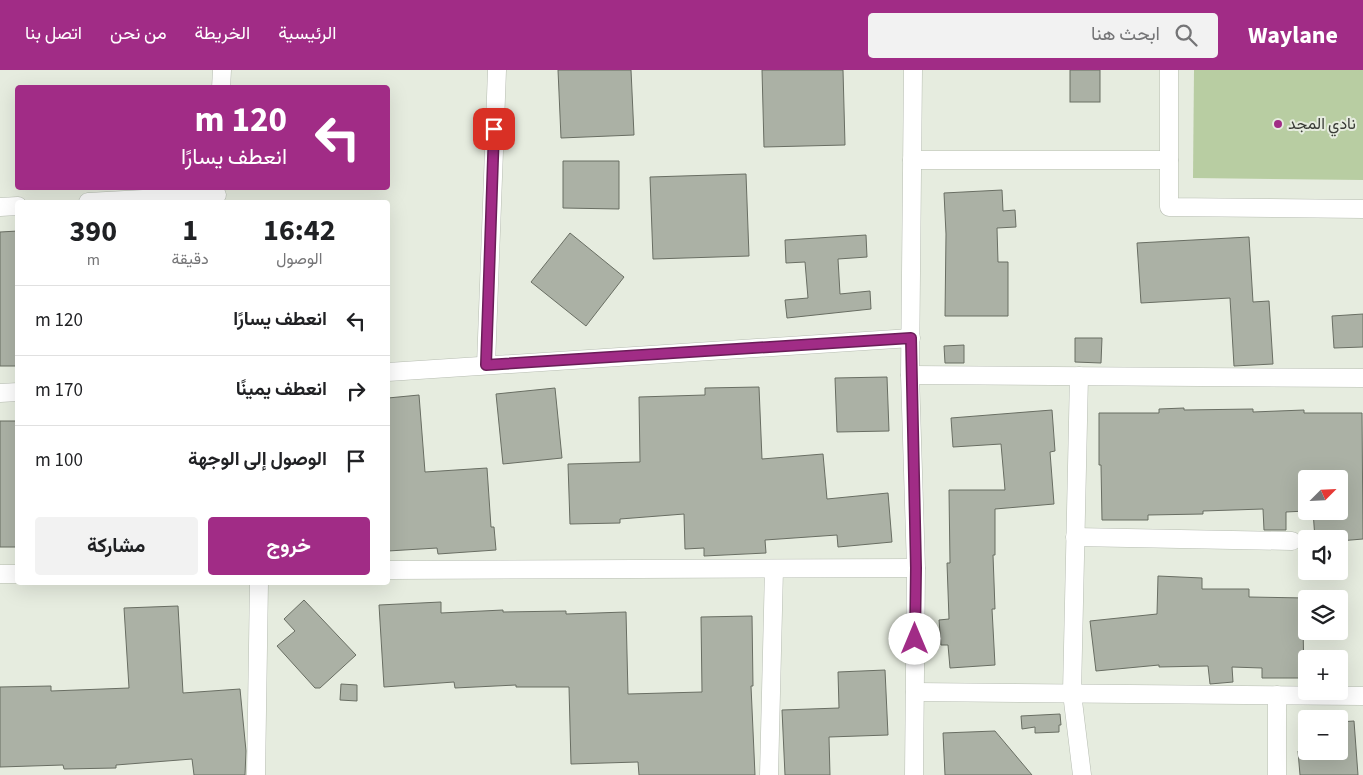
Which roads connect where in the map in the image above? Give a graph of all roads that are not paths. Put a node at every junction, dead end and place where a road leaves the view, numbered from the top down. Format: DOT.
graph roads {
  1 [pos="222,70"];
  2 [pos="496,70"];
  3 [pos="913,70"];
  4 [pos="1169,70"];
  5 [pos="221,85"];
  6 [pos="912,160"];
  7 [pos="1169,160"];
  8 [pos="217,195"];
  9 [pos="125,200"];
  10 [pos="15,206"];
  11 [pos="0,208"];
  12 [pos="1363,209"];
  13 [pos="911,338"];
  14 [pos="486,365"];
  15 [pos="390,372"];
  16 [pos="910,375"];
  17 [pos="1079,376"];
  18 [pos="1363,378"];
  19 [pos="15,392"];
  20 [pos="0,393"];
  21 [pos="1075,537"];
  22 [pos="1292,542"];
  23 [pos="916,568"];
  24 [pos="774,569"];
  25 [pos="390,570"];
  26 [pos="0,574"];
  27 [pos="15,574"];
  28 [pos="259,585"];
  29 [pos="915,692"];
  30 [pos="1072,693"];
  31 [pos="1277,695"];
  32 [pos="1363,696"];
  33 [pos="256,775"];
  34 [pos="769,775"];
  35 [pos="914,775"];
  36 [pos="1082,775"];
  37 [pos="1277,775"];
  1 -- 5 [label="street"];
  2 -- 14 [label="street"];
  3 -- 6 [label="street"];
  4 -- 7 [label="street"];
  6 -- 7 [label="street"];
  6 -- 13 [label="street"];
  7 -- 12 [label="street"];
  8 -- 9 [label="street"];
  10 -- 11 [label="street"];
  13 -- 14 [label="street"];
  13 -- 16 [label="street"];
  14 -- 15 [label="street"];
  16 -- 17 [label="street"];
  16 -- 23 [label="street"];
  17 -- 18 [label="street"];
  17 -- 21 [label="street"];
  19 -- 20 [label="street"];
  21 -- 22 [label="street"];
  21 -- 30 [label="street"];
  23 -- 24 [label="street"];
  23 -- 29 [label="street"];
  24 -- 25 [label="street"];
  24 -- 34 [label="street"];
  26 -- 27 [label="street"];
  28 -- 33 [label="street"];
  29 -- 30 [label="street"];
  29 -- 35 [label="street"];
  30 -- 31 [label="street"];
  30 -- 36 [label="street"];
  31 -- 32 [label="street"];
  31 -- 37 [label="street"];
}
